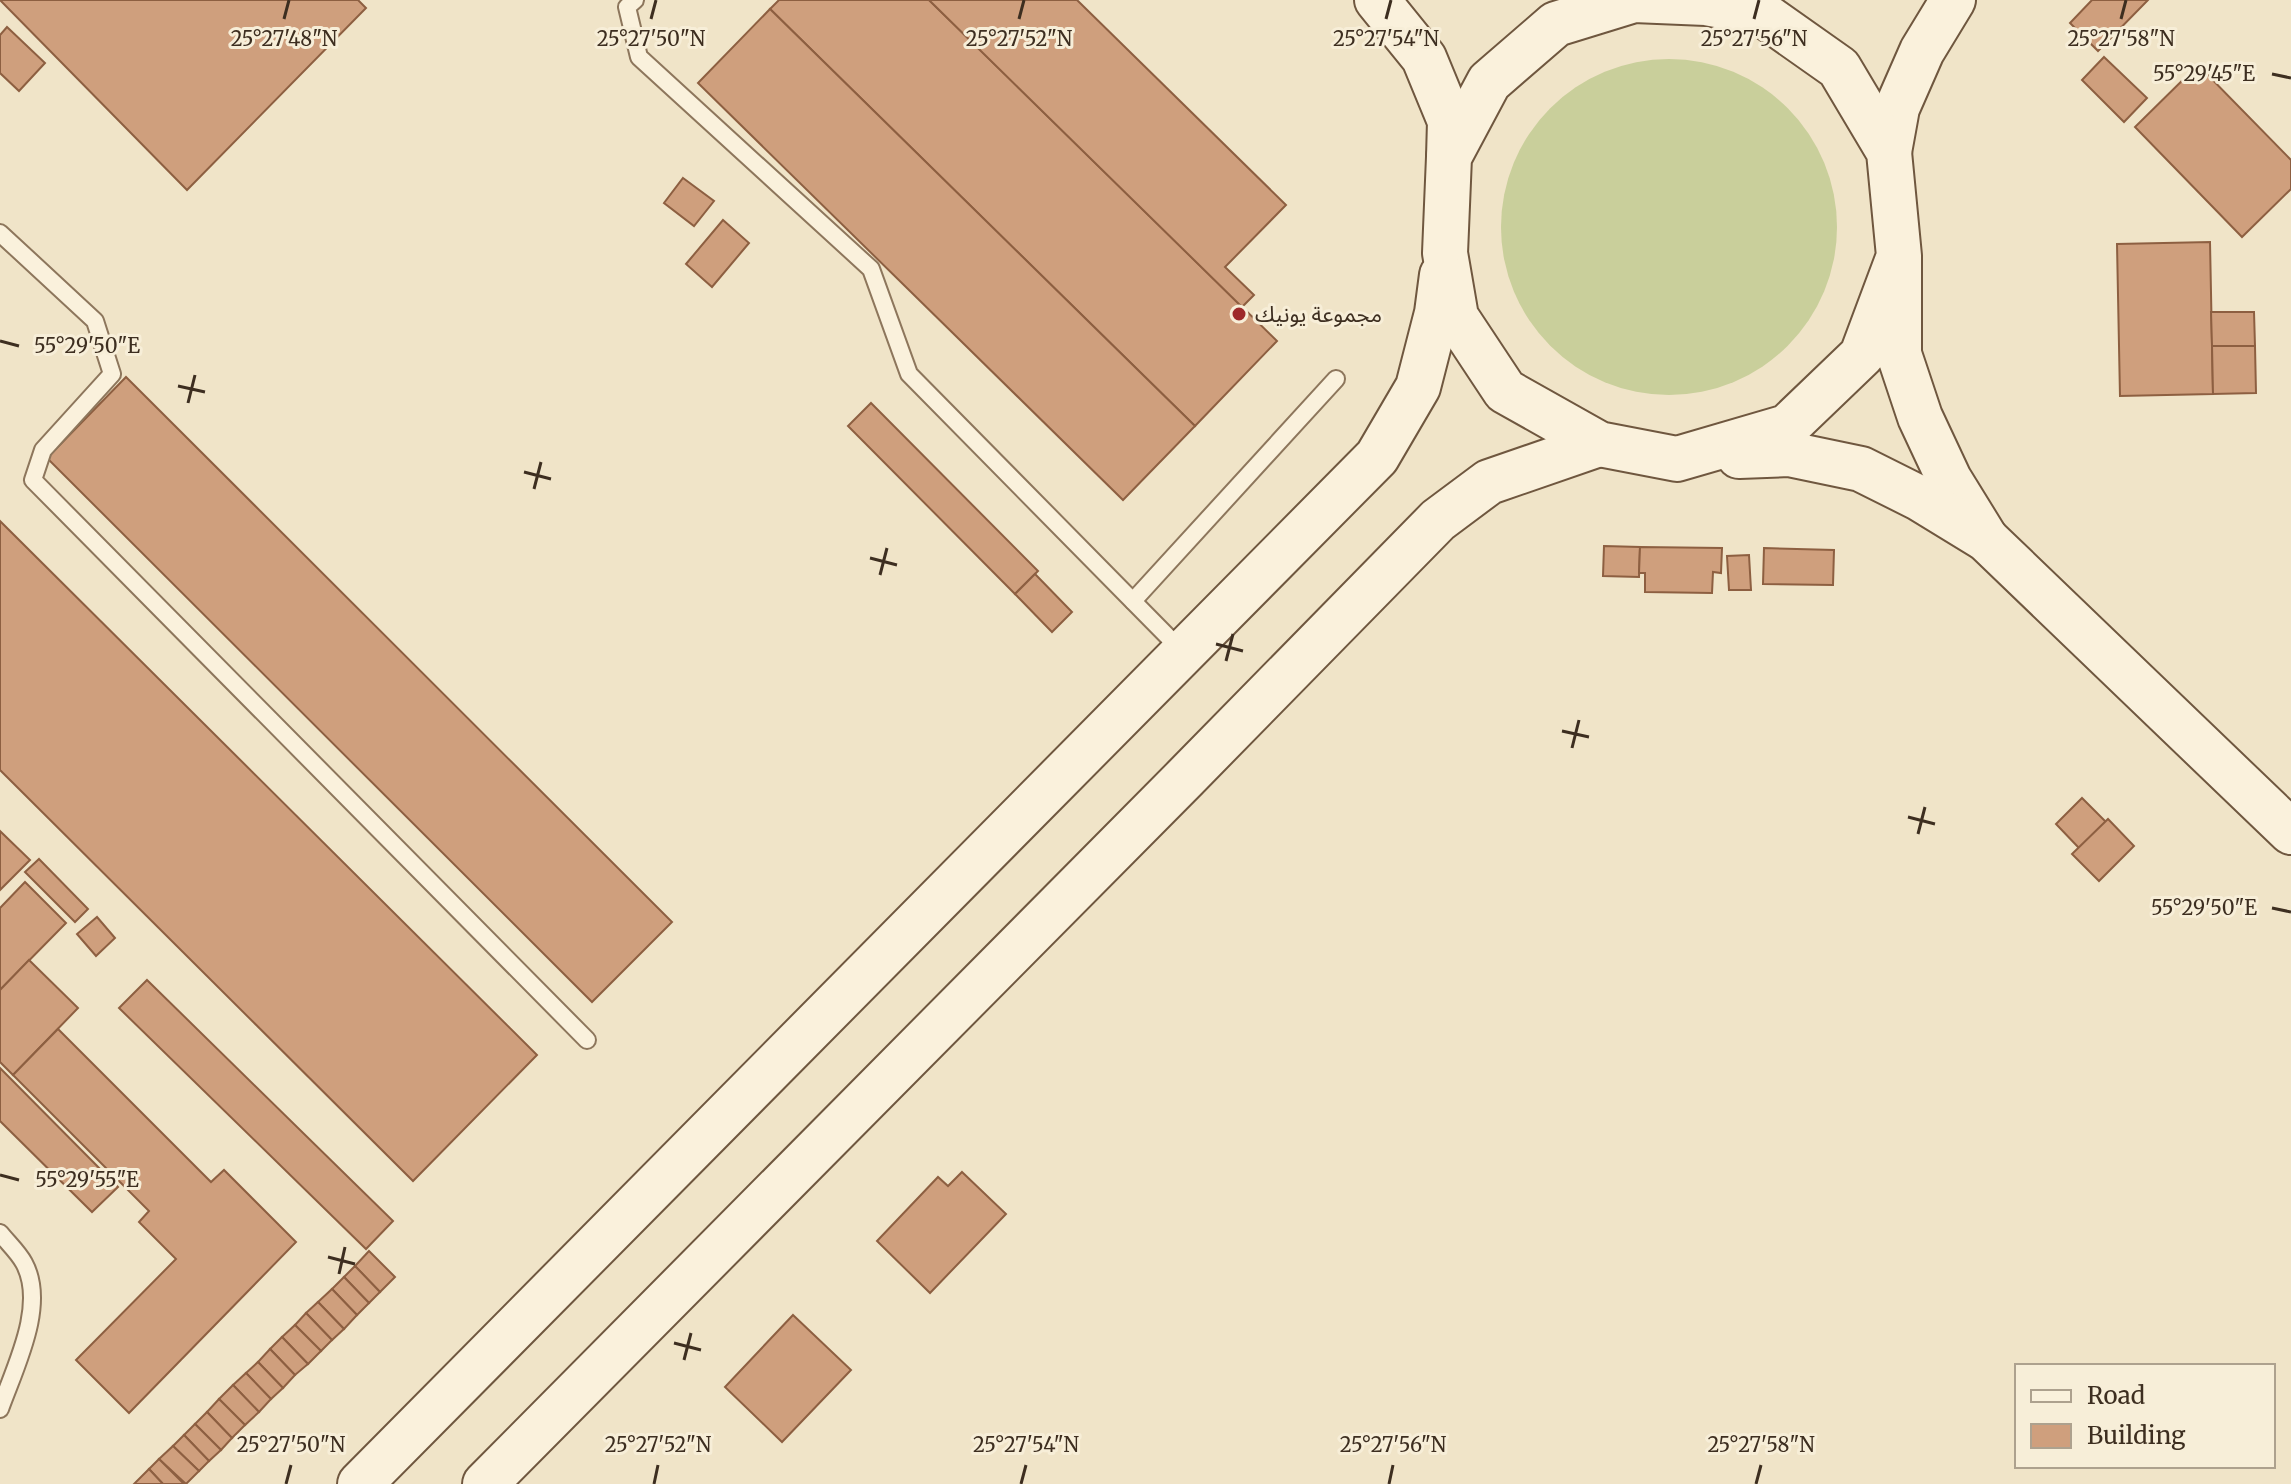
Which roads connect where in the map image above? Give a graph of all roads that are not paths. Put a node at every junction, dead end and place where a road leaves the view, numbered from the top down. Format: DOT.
graph roads {
  1 [pos="635,0"];
  2 [pos="1377,0"];
  3 [pos="1632,0"];
  4 [pos="1953,0"];
  5 [pos="1727,2"];
  6 [pos="1889,152"];
  7 [pos="1449,157"];
  8 [pos="0,233"];
  9 [pos="1445,253"];
  10 [pos="1899,256"];
  11 [pos="1336,379"];
  12 [pos="1599,444"];
  13 [pos="1677,459"];
  14 [pos="1986,539"];
  15 [pos="1133,601"];
  16 [pos="1183,652"];
  17 [pos="2291,832"];
  18 [pos="587,1040"];
  19 [pos="0,1233"];
  20 [pos="0,1409"];
  21 [pos="360,1484"];
  22 [pos="485,1484"];
  1 -- 15 [label="lane"];
  2 -- 7 [label="street"];
  3 -- 5 [label="street"];
  3 -- 7 [label="street"];
  4 -- 6 [label="street"];
  5 -- 6 [label="street"];
  6 -- 10 [label="street"];
  7 -- 9 [label="street"];
  8 -- 18 [label="lane"];
  9 -- 12 [label="street"];
  9 -- 16 [label="street"];
  10 -- 13 [label="street"];
  10 -- 14 [label="street"];
  11 -- 15 [label="lane"];
  12 -- 13 [label="street"];
  12 -- 22 [label="street"];
  13 -- 14 [label="street"];
  14 -- 17 [label="street"];
  15 -- 16 [label="lane"];
  16 -- 21 [label="street"];
  19 -- 20 [label="lane"];
}
